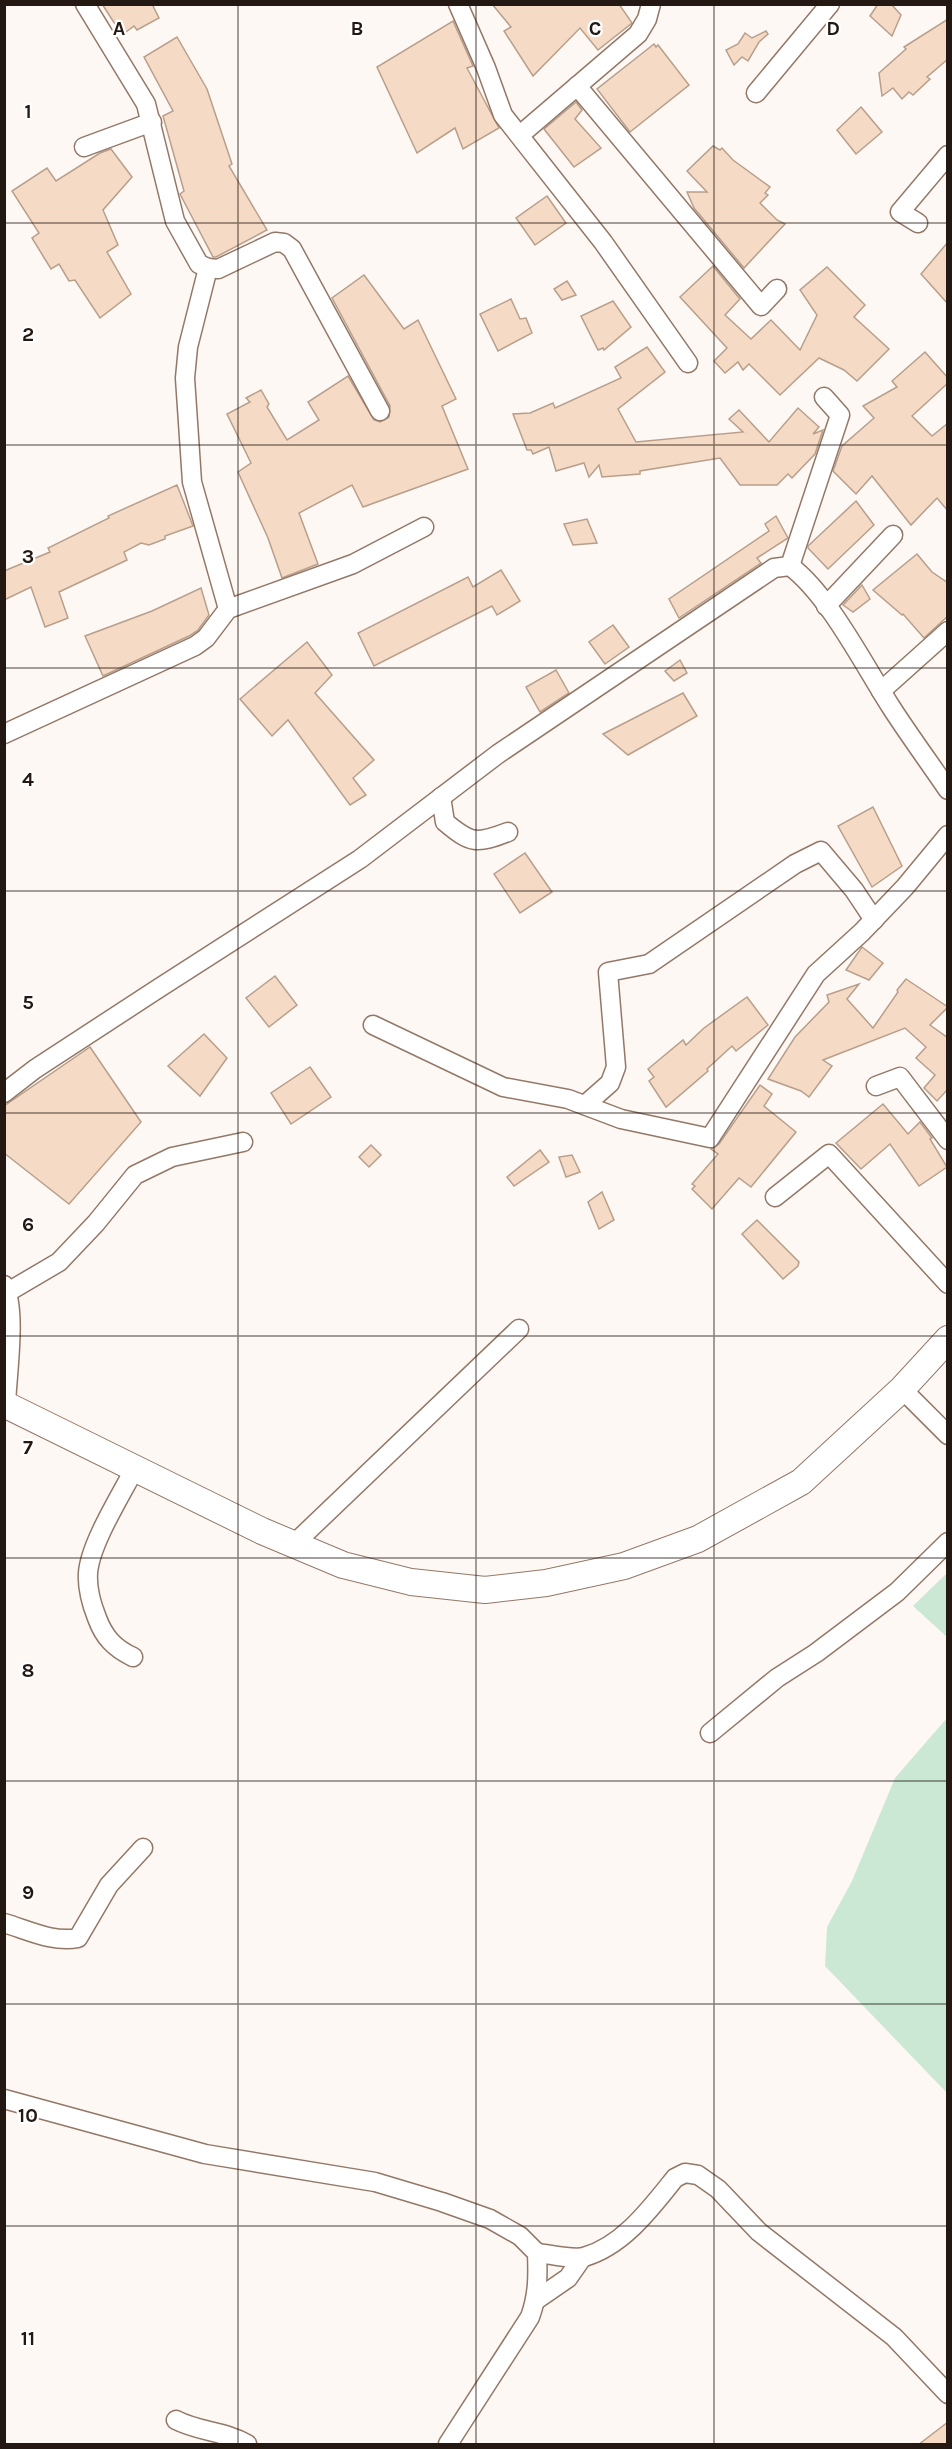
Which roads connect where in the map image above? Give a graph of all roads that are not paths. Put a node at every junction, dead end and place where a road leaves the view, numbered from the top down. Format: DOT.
graph roads {
  1 [pos="86,4"];
  2 [pos="458,4"];
  3 [pos="651,4"];
  4 [pos="830,4"];
  5 [pos="577,86"];
  6 [pos="756,93"];
  7 [pos="152,122"];
  8 [pos="520,135"];
  9 [pos="84,147"];
  10 [pos="948,155"];
  11 [pos="918,223"];
  12 [pos="208,268"];
  13 [pos="777,289"];
  14 [pos="688,363"];
  15 [pos="824,397"];
  16 [pos="380,411"];
  17 [pos="424,527"];
  18 [pos="893,535"];
  19 [pos="790,566"];
  20 [pos="826,606"];
  21 [pos="228,609"];
  22 [pos="948,631"];
  23 [pos="881,691"];
  24 [pos="4,734"];
  25 [pos="948,790"];
  26 [pos="441,797"];
  27 [pos="508,832"];
  28 [pos="948,835"];
  29 [pos="874,920"];
  30 [pos="373,1024"];
  31 [pos="876,1086"];
  32 [pos="4,1093"];
  33 [pos="585,1105"];
  34 [pos="948,1140"];
  35 [pos="243,1142"];
  36 [pos="775,1197"];
  37 [pos="948,1284"];
  38 [pos="6,1288"];
  39 [pos="519,1329"];
  40 [pos="948,1339"];
  41 [pos="902,1389"];
  42 [pos="5,1405"];
  43 [pos="948,1435"];
  44 [pos="135,1468"];
  45 [pos="948,1542"];
  46 [pos="294,1544"];
  47 [pos="133,1657"];
  48 [pos="710,1733"];
  49 [pos="142,1848"];
  50 [pos="4,1923"];
  51 [pos="4,2099"];
  52 [pos="537,2253"];
  53 [pos="582,2258"];
  54 [pos="536,2300"];
  55 [pos="948,2394"];
  56 [pos="176,2420"];
  57 [pos="247,2445"];
  58 [pos="448,2445"];
  1 -- 7 [label="street"];
  2 -- 8 [label="street"];
  3 -- 5 [label="street"];
  4 -- 6 [label="street"];
  5 -- 8 [label="street"];
  5 -- 13 [label="street"];
  7 -- 9 [label="street"];
  7 -- 12 [label="street"];
  8 -- 14 [label="street"];
  10 -- 11 [label="street"];
  12 -- 16 [label="street"];
  12 -- 21 [label="street"];
  15 -- 19 [label="street"];
  17 -- 21 [label="street"];
  18 -- 20 [label="street"];
  19 -- 20 [label="street"];
  19 -- 26 [label="street"];
  20 -- 23 [label="street"];
  21 -- 24 [label="street"];
  22 -- 23 [label="street"];
  23 -- 25 [label="street"];
  26 -- 27 [label="street"];
  26 -- 32 [label="street"];
  28 -- 29 [label="street"];
  29 -- 33 [label="street"];
  29 -- 33 [label="street"];
  30 -- 33 [label="street"];
  31 -- 34 [label="street"];
  35 -- 38 [label="street"];
  36 -- 37 [label="street"];
  38 -- 42 [label="street"];
  39 -- 46 [label="street"];
  40 -- 41 [label="main road"];
  41 -- 43 [label="street"];
  41 -- 46 [label="main road"];
  42 -- 44 [label="main road"];
  44 -- 46 [label="main road"];
  44 -- 47 [label="street"];
  45 -- 48 [label="street"];
  49 -- 50 [label="street"];
  51 -- 52 [label="street"];
  52 -- 53 [label="street"];
  52 -- 54 [label="street"];
  53 -- 54 [label="street"];
  53 -- 55 [label="street"];
  54 -- 58 [label="street"];
  56 -- 57 [label="street"];
}
